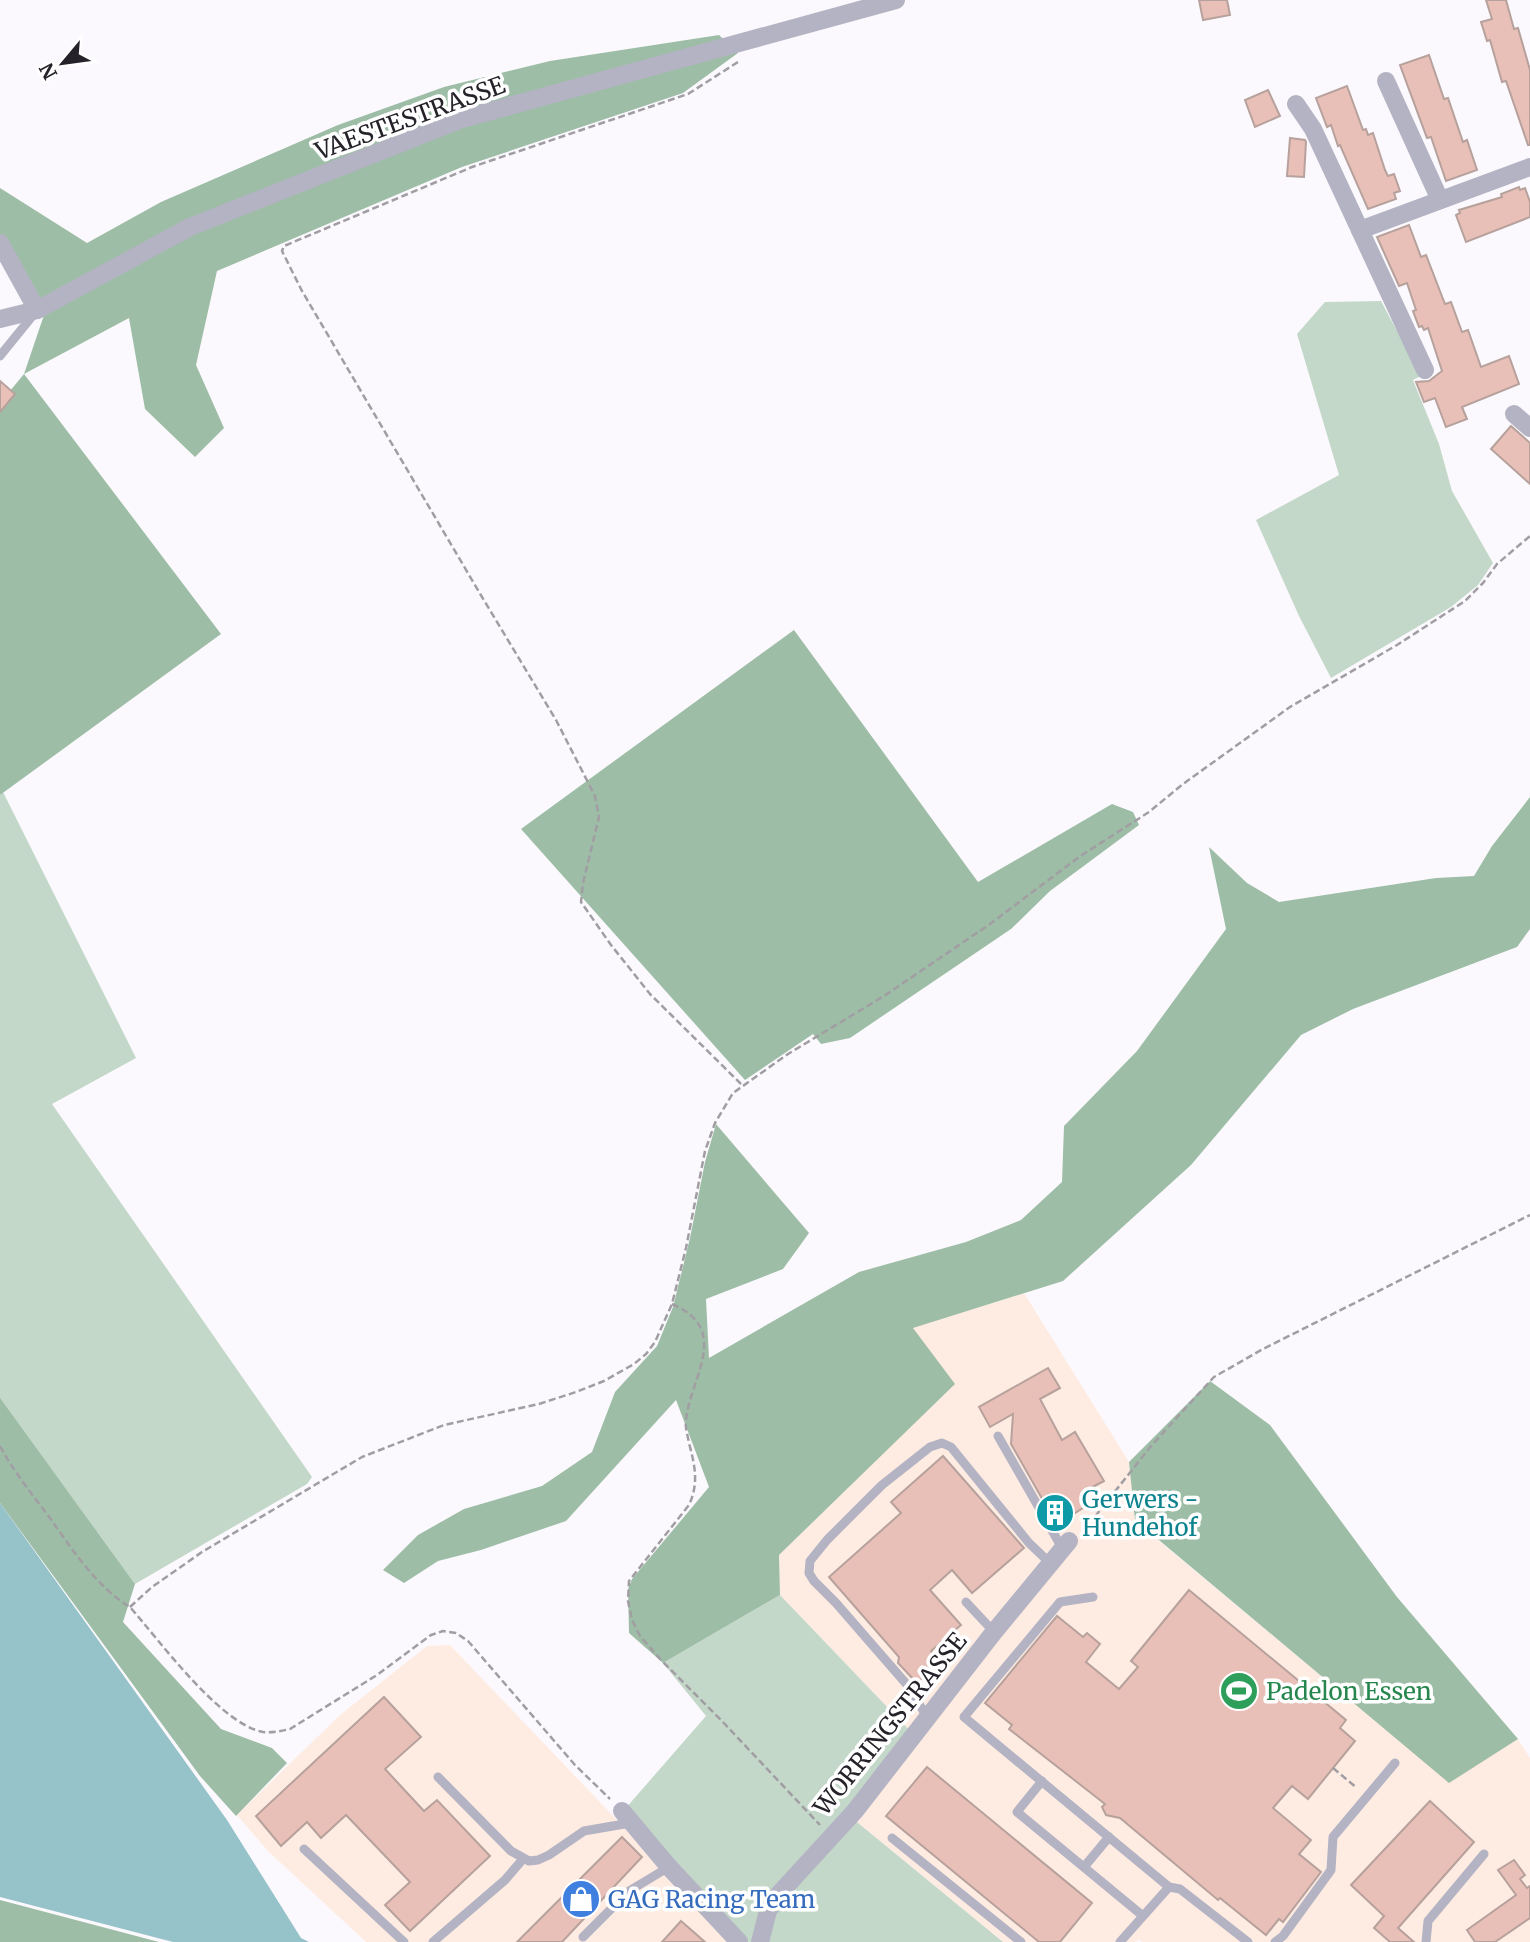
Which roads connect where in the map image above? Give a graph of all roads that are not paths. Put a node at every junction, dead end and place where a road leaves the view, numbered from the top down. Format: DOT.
graph roads {
  1 [pos="896,0"];
  2 [pos="1387,81"];
  3 [pos="1296,104"];
  4 [pos="1530,167"];
  5 [pos="1440,200"];
  6 [pos="1360,230"];
  7 [pos="0,243"];
  8 [pos="37,310"];
  9 [pos="0,319"];
  10 [pos="0,356"];
  11 [pos="1425,370"];
  12 [pos="1514,414"];
  13 [pos="1530,428"];
  14 [pos="998,1436"];
  15 [pos="1066,1545"];
  16 [pos="1050,1563"];
  17 [pos="1093,1597"];
  18 [pos="966,1601"];
  19 [pos="994,1632"];
  20 [pos="928,1718"];
  21 [pos="1395,1763"];
  22 [pos="438,1777"];
  23 [pos="1042,1782"];
  24 [pos="626,1817"];
  25 [pos="1109,1837"];
  26 [pos="892,1838"];
  27 [pos="304,1849"];
  28 [pos="1484,1854"];
  29 [pos="523,1859"];
  30 [pos="669,1867"];
  31 [pos="1084,1867"];
  32 [pos="1169,1887"];
  33 [pos="1143,1916"];
  34 [pos="583,1937"];
  35 [pos="404,1942"];
  36 [pos="433,1942"];
  37 [pos="739,1942"];
  38 [pos="760,1942"];
  39 [pos="1021,1942"];
  40 [pos="1120,1942"];
  41 [pos="1248,1942"];
  42 [pos="1275,1942"];
  43 [pos="1426,1942"];
  1 -- 8 [label="street, VAESTESTRASSE"];
  2 -- 5 [label="street"];
  3 -- 6 [label="street"];
  4 -- 5 [label="street"];
  5 -- 6 [label="street"];
  6 -- 11 [label="street"];
  7 -- 8 [label="street"];
  8 -- 9 [label="street, VAESTESTRASSE"];
  8 -- 10 [label="lane"];
  12 -- 13 [label="street"];
  14 -- 15 [label="lane"];
  15 -- 16 [label="street, WORRINGSTRASSE"];
  16 -- 19 [label="street, WORRINGSTRASSE"];
  16 -- 20 [label="lane"];
  17 -- 23 [label="lane"];
  18 -- 19 [label="lane"];
  19 -- 20 [label="street, WORRINGSTRASSE"];
  20 -- 38 [label="street, WORRINGSTRASSE"];
  21 -- 42 [label="lane"];
  22 -- 29 [label="lane"];
  23 -- 25 [label="lane"];
  23 -- 31 [label="lane"];
  24 -- 29 [label="lane"];
  24 -- 30 [label="street"];
  25 -- 31 [label="lane"];
  25 -- 32 [label="lane"];
  26 -- 39 [label="lane"];
  27 -- 35 [label="lane"];
  28 -- 43 [label="lane"];
  29 -- 36 [label="lane"];
  30 -- 34 [label="lane"];
  30 -- 37 [label="street"];
  31 -- 33 [label="lane"];
  32 -- 33 [label="lane"];
  32 -- 41 [label="lane"];
  33 -- 40 [label="lane"];
}
